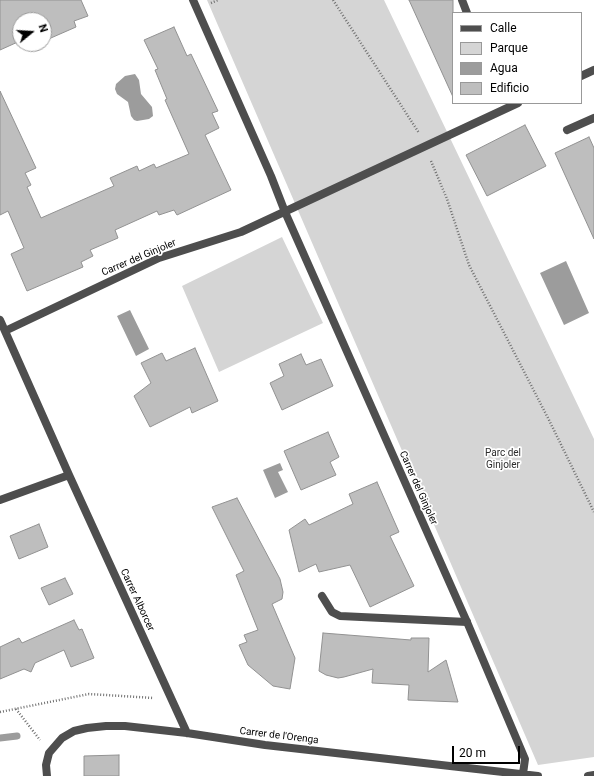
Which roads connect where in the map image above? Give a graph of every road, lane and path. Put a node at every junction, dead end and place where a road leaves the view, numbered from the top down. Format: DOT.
graph roads {
  1 [pos="193,0"];
  2 [pos="333,0"];
  3 [pos="462,0"];
  4 [pos="467,12"];
  5 [pos="594,70"];
  6 [pos="582,76"];
  7 [pos="508,105"];
  8 [pos="594,118"];
  9 [pos="567,130"];
  10 [pos="425,146"];
  11 [pos="285,212"];
  12 [pos="0,320"];
  13 [pos="5,331"];
  14 [pos="69,475"];
  15 [pos="0,500"];
  16 [pos="594,512"];
  17 [pos="322,596"];
  18 [pos="467,622"];
  19 [pos="172,700"];
  20 [pos="16,709"];
  21 [pos="0,712"];
  22 [pos="187,733"];
  23 [pos="49,753"];
  24 [pos="523,774"];
  25 [pos="594,775"];
  26 [pos="47,776"];
  27 [pos="538,776"];
  28 [pos="588,776"];
  1 -- 11 [label="street, Carrer del Ginjoler"];
  2 -- 10 [label="path"];
  3 -- 4 [label="street"];
  5 -- 6 [label="street"];
  7 -- 10 [label="street, Carrer del Ginjoler"];
  8 -- 9 [label="street"];
  10 -- 11 [label="street, Carrer del Ginjoler"];
  10 -- 16 [label="path"];
  11 -- 13 [label="street, Carrer del Ginjoler"];
  11 -- 18 [label="street, Carrer del Ginjoler"];
  12 -- 13 [label="street, Carrer Alborcer"];
  13 -- 14 [label="street, Carrer Alborcer"];
  14 -- 15 [label="street"];
  14 -- 19 [label="street, Carrer Alborcer"];
  17 -- 18 [label="street"];
  18 -- 24 [label="street, Carrer del Ginjoler"];
  19 -- 20 [label="path"];
  19 -- 22 [label="street, Carrer Alborcer"];
  20 -- 21 [label="path"];
  20 -- 23 [label="path"];
  22 -- 23 [label="street, Carrer de l'Orenga"];
  22 -- 24 [label="street, Carrer de l'Orenga"];
  23 -- 26 [label="street"];
  24 -- 27 [label="street, Carrer de l'Orenga"];
  25 -- 28 [label="street"];
}
